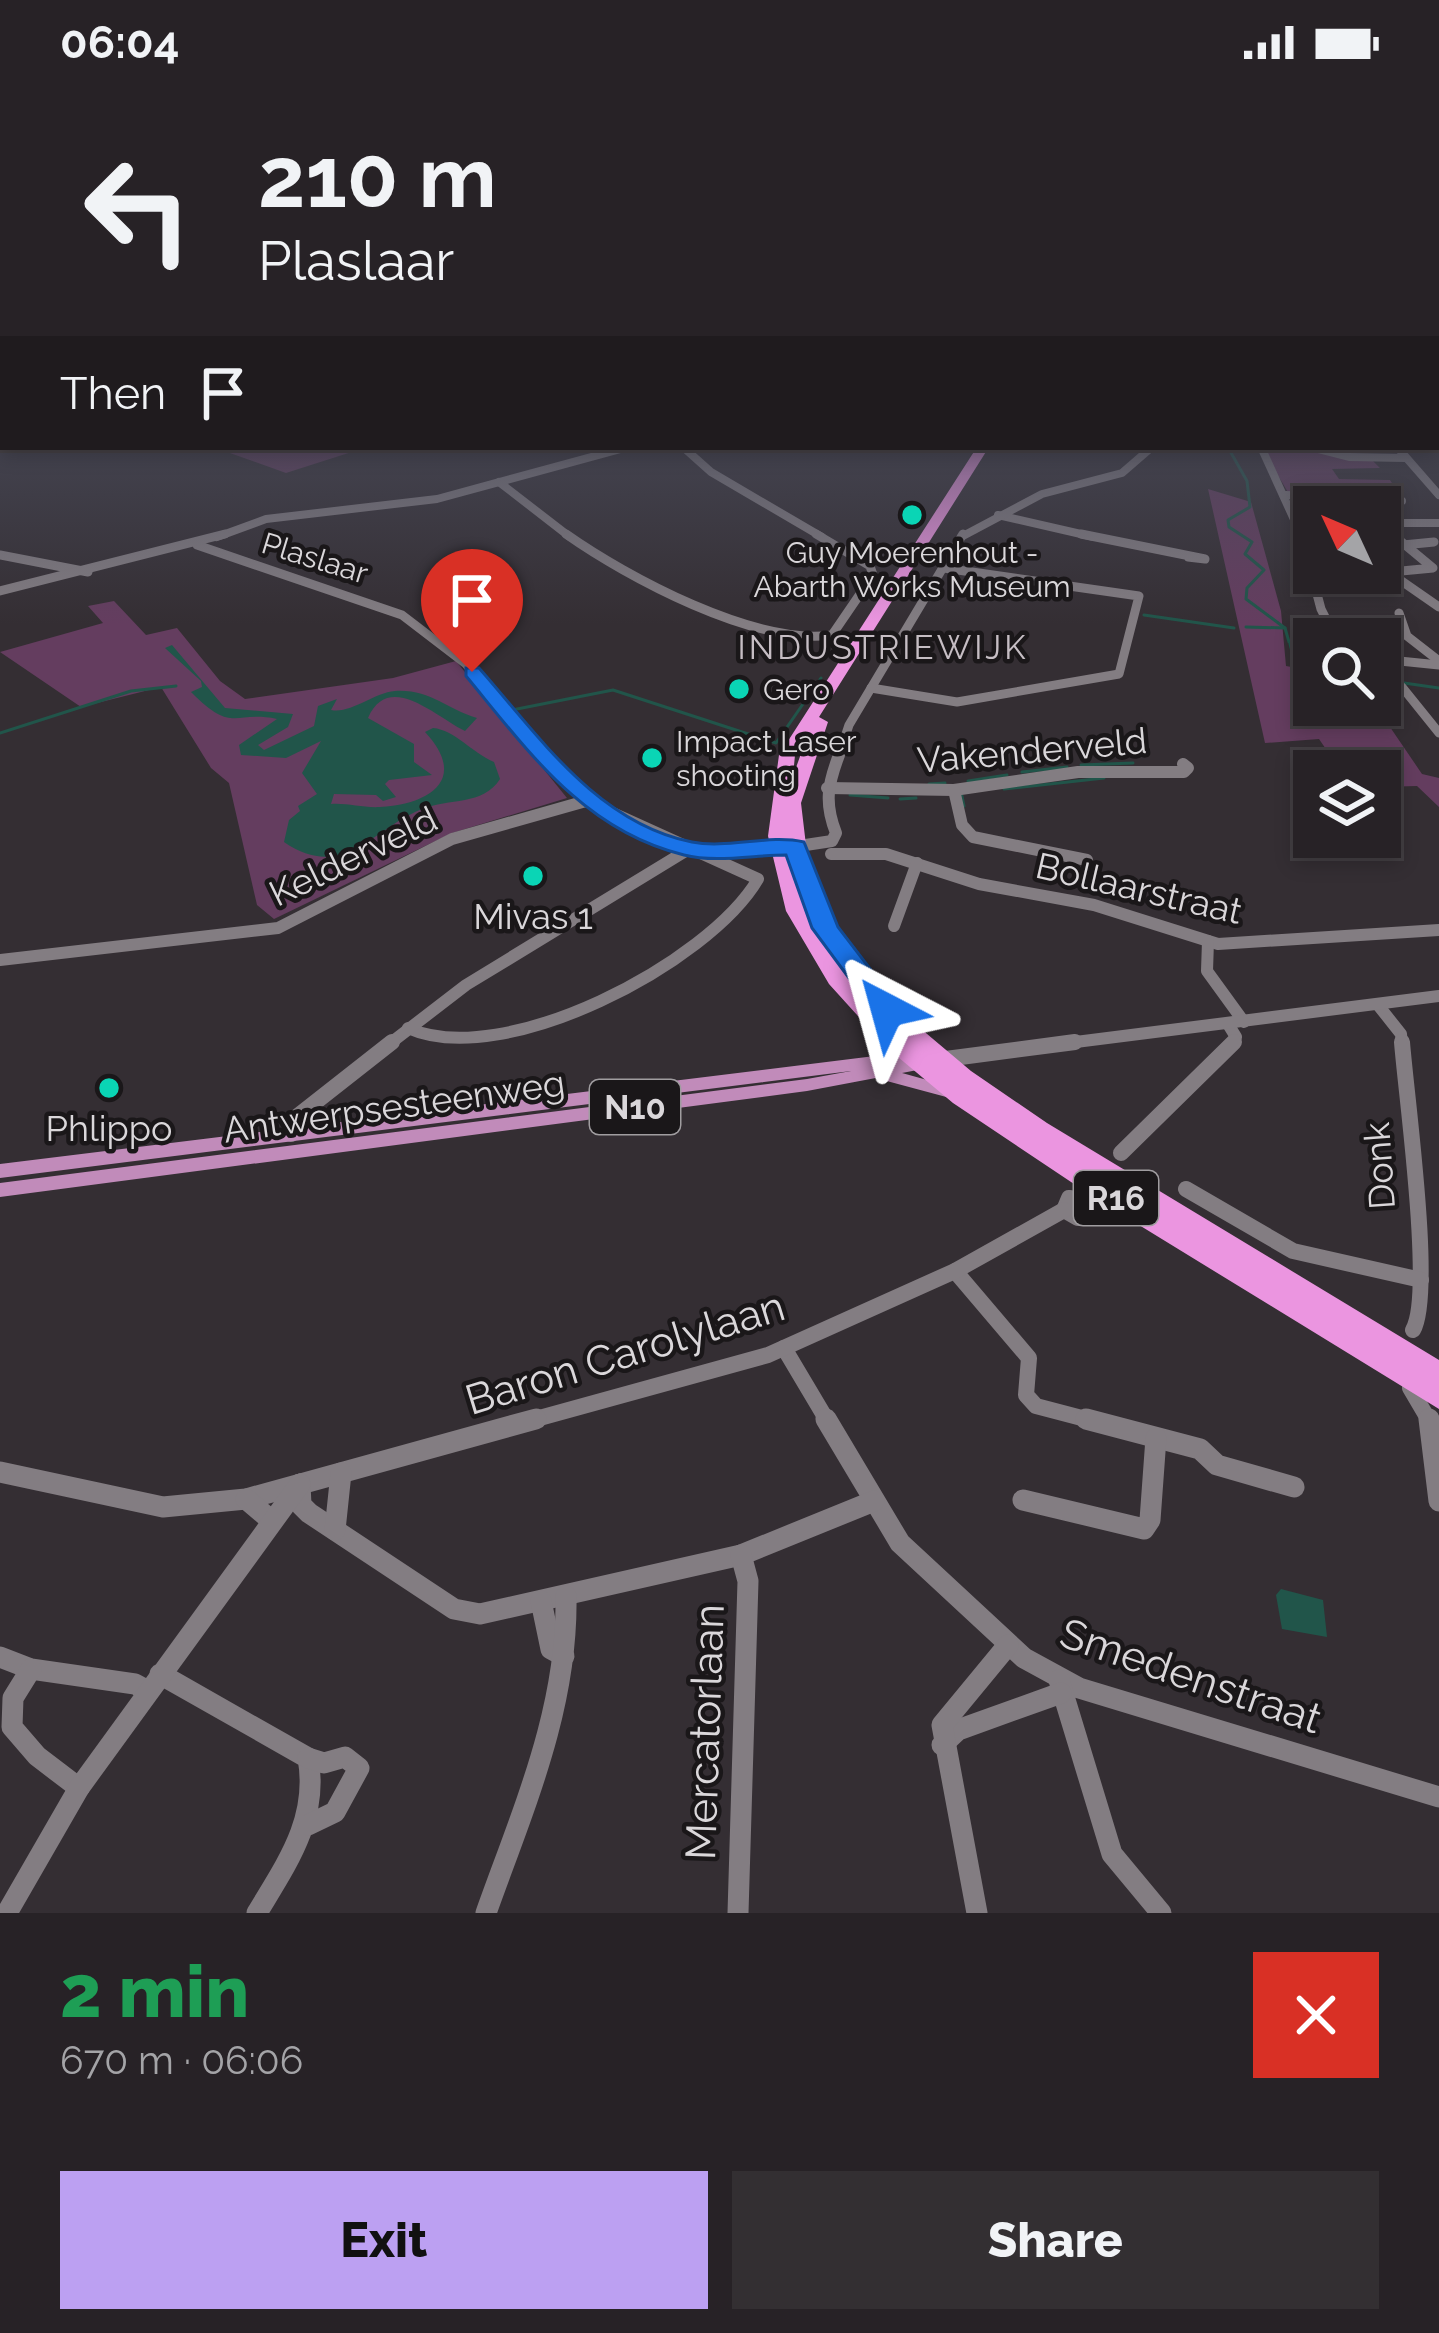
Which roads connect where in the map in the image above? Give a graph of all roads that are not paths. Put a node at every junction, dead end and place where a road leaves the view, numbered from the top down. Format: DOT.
graph roads {
  1 [pos="608,452"];
  2 [pos="689,452"];
  3 [pos="980,452"];
  4 [pos="991,452"];
  5 [pos="1146,452"];
  6 [pos="1264,452"];
  7 [pos="1331,452"];
  8 [pos="1400,452"];
  9 [pos="1405,458"];
  10 [pos="1439,475"];
  11 [pos="1424,476"];
  12 [pos="499,482"];
  13 [pos="1286,495"];
  14 [pos="1439,495"];
  15 [pos="1402,501"];
  16 [pos="1293,514"];
  17 [pos="998,515"];
  18 [pos="1439,523"];
  19 [pos="1401,524"];
  20 [pos="1434,542"];
  21 [pos="197,545"];
  22 [pos="1403,545"];
  23 [pos="0,554"];
  24 [pos="1188,557"];
  25 [pos="1434,566"];
  26 [pos="944,568"];
  27 [pos="1401,571"];
  28 [pos="93,573"];
  29 [pos="1401,582"];
  30 [pos="0,591"];
  31 [pos="1436,609"];
  32 [pos="1399,613"];
  33 [pos="1401,660"];
  34 [pos="1439,663"];
  35 [pos="1402,686"];
  36 [pos="871,688"];
  37 [pos="1421,710"];
  38 [pos="1439,711"];
  39 [pos="1439,733"];
  40 [pos="1171,768"];
  41 [pos="827,788"];
  42 [pos="954,790"];
  43 [pos="586,801"];
  44 [pos="787,848"];
  45 [pos="689,849"];
  46 [pos="831,854"];
  47 [pos="1087,860"];
  48 [pos="917,863"];
  49 [pos="894,926"];
  50 [pos="1439,930"];
  51 [pos="1208,941"];
  52 [pos="0,960"];
  53 [pos="1439,997"];
  54 [pos="1378,1004"];
  55 [pos="1236,1023"];
  56 [pos="878,1027"];
  57 [pos="408,1028"];
  58 [pos="986,1053"];
  59 [pos="922,1061"];
  60 [pos="871,1068"];
  61 [pos="952,1093"];
  62 [pos="991,1099"];
  63 [pos="523,1113"];
  64 [pos="291,1134"];
  65 [pos="265,1136"];
  66 [pos="1121,1153"];
  67 [pos="262,1159"];
  68 [pos="0,1171"];
  69 [pos="1186,1189"];
  70 [pos="0,1190"];
  71 [pos="1064,1210"];
  72 [pos="955,1271"];
  73 [pos="1420,1280"];
  74 [pos="1413,1330"];
  75 [pos="784,1348"];
  76 [pos="1382,1362"];
  77 [pos="1437,1380"];
  78 [pos="1156,1438"];
  79 [pos="1436,1443"];
  80 [pos="0,1472"];
  81 [pos="341,1473"];
  82 [pos="300,1484"];
  83 [pos="1294,1487"];
  84 [pos="246,1499"];
  85 [pos="1022,1500"];
  86 [pos="874,1501"];
  87 [pos="1439,1501"];
  88 [pos="272,1521"];
  89 [pos="335,1531"];
  90 [pos="741,1555"];
  91 [pos="566,1596"];
  92 [pos="541,1601"];
  93 [pos="1008,1645"];
  94 [pos="564,1656"];
  95 [pos="0,1657"];
  96 [pos="32,1669"];
  97 [pos="154,1683"];
  98 [pos="1060,1687"];
  99 [pos="942,1745"];
  100 [pos="308,1758"];
  101 [pos="79,1788"];
  102 [pos="1439,1796"];
  103 [pos="308,1825"];
  104 [pos="7,1913"];
  105 [pos="257,1913"];
  106 [pos="486,1913"];
  107 [pos="738,1913"];
  108 [pos="976,1913"];
  109 [pos="1161,1913"];
  1 -- 12 [label="street"];
  2 -- 12 [label="street"];
  3 -- 44 [label="highway, R16"];
  4 -- 44 [label="highway, R16"];
  5 -- 17 [label="street"];
  6 -- 13 [label="street"];
  7 -- 9 [label="street"];
  8 -- 9 [label="street"];
  9 -- 11 [label="street"];
  10 -- 11 [label="street"];
  11 -- 14 [label="street"];
  12 -- 21 [label="street"];
  13 -- 15 [label="street"];
  13 -- 16 [label="street"];
  17 -- 24 [label="street"];
  17 -- 26 [label="street"];
  18 -- 19 [label="street"];
  20 -- 22 [label="street"];
  21 -- 28 [label="street"];
  21 -- 43 [label="street, Plaslaar"];
  22 -- 25 [label="street"];
  23 -- 28 [label="street"];
  25 -- 27 [label="street"];
  26 -- 36 [label="street"];
  26 -- 36 [label="street"];
  28 -- 30 [label="street"];
  29 -- 31 [label="street"];
  32 -- 34 [label="street"];
  33 -- 34 [label="street"];
  35 -- 37 [label="street"];
  36 -- 41 [label="street"];
  37 -- 38 [label="street"];
  37 -- 39 [label="street"];
  40 -- 42 [label="street, Vakenderveld"];
  41 -- 42 [label="street, Vakenderveld"];
  41 -- 44 [label="street"];
  42 -- 47 [label="street"];
  43 -- 45 [label="street, Plaslaar"];
  43 -- 52 [label="street, Kelderveld"];
  44 -- 45 [label="street, Plaslaar"];
  44 -- 56 [label="highway, R16"];
  44 -- 59 [label="highway, R16"];
  45 -- 57 [label="street"];
  45 -- 57 [label="street, Plaslaar"];
  46 -- 48 [label="street, Bollaarstraat"];
  48 -- 49 [label="street"];
  48 -- 51 [label="street, Bollaarstraat"];
  50 -- 51 [label="street, Bollaarstraat"];
  51 -- 55 [label="street"];
  53 -- 54 [label="street, Antwerpsesteenweg"];
  54 -- 55 [label="street, Antwerpsesteenweg"];
  54 -- 73 [label="street, Donk"];
  55 -- 58 [label="street, Antwerpsesteenweg"];
  55 -- 66 [label="street"];
  56 -- 59 [label="highway, R16"];
  56 -- 60 [label="main road"];
  57 -- 64 [label="street"];
  58 -- 59 [label="street, Antwerpsesteenweg"];
  58 -- 62 [label="street"];
  59 -- 60 [label="main road, Antwerpsesteenweg / N10"];
  59 -- 61 [label="highway, R16"];
  59 -- 62 [label="highway, R16"];
  60 -- 61 [label="main road"];
  60 -- 63 [label="main road, Antwerpsesteenweg / N10"];
  60 -- 63 [label="main road, Antwerpsesteenweg / N10"];
  61 -- 76 [label="highway, R16"];
  62 -- 77 [label="highway, R16"];
  63 -- 64 [label="main road, Antwerpsesteenweg / N10"];
  63 -- 67 [label="main road, Antwerpsesteenweg / N10"];
  64 -- 65 [label="main road, Antwerpsesteenweg / N10"];
  65 -- 67 [label="main road"];
  65 -- 68 [label="main road, Antwerpsesteenweg / N10"];
  67 -- 70 [label="main road, Antwerpsesteenweg / N10"];
  69 -- 73 [label="street"];
  71 -- 72 [label="street, Baron Carolylaan"];
  72 -- 75 [label="street, Baron Carolylaan"];
  72 -- 78 [label="street"];
  73 -- 74 [label="street, Donk"];
  75 -- 81 [label="street, Baron Carolylaan"];
  75 -- 86 [label="street, Smedenstraat"];
  76 -- 77 [label="highway, R16"];
  76 -- 79 [label="street"];
  78 -- 83 [label="street"];
  78 -- 85 [label="street"];
  79 -- 87 [label="street"];
  80 -- 84 [label="street, Baron Carolylaan"];
  81 -- 82 [label="street, Baron Carolylaan"];
  81 -- 89 [label="street"];
  82 -- 84 [label="street, Baron Carolylaan"];
  82 -- 88 [label="street"];
  82 -- 89 [label="street"];
  84 -- 88 [label="street"];
  86 -- 90 [label="street"];
  86 -- 93 [label="street, Smedenstraat"];
  88 -- 97 [label="street"];
  89 -- 92 [label="street"];
  90 -- 91 [label="street"];
  90 -- 107 [label="street, Mercatorlaan"];
  91 -- 92 [label="street"];
  91 -- 94 [label="street"];
  92 -- 94 [label="street"];
  93 -- 98 [label="street, Smedenstraat"];
  93 -- 99 [label="street"];
  94 -- 106 [label="street"];
  95 -- 96 [label="street"];
  96 -- 97 [label="street"];
  96 -- 101 [label="street"];
  97 -- 100 [label="street"];
  97 -- 101 [label="street"];
  98 -- 99 [label="street"];
  98 -- 102 [label="street, Smedenstraat"];
  98 -- 109 [label="street"];
  99 -- 108 [label="street"];
  100 -- 103 [label="street"];
  100 -- 103 [label="street"];
  101 -- 104 [label="street"];
  103 -- 105 [label="street"];
}
